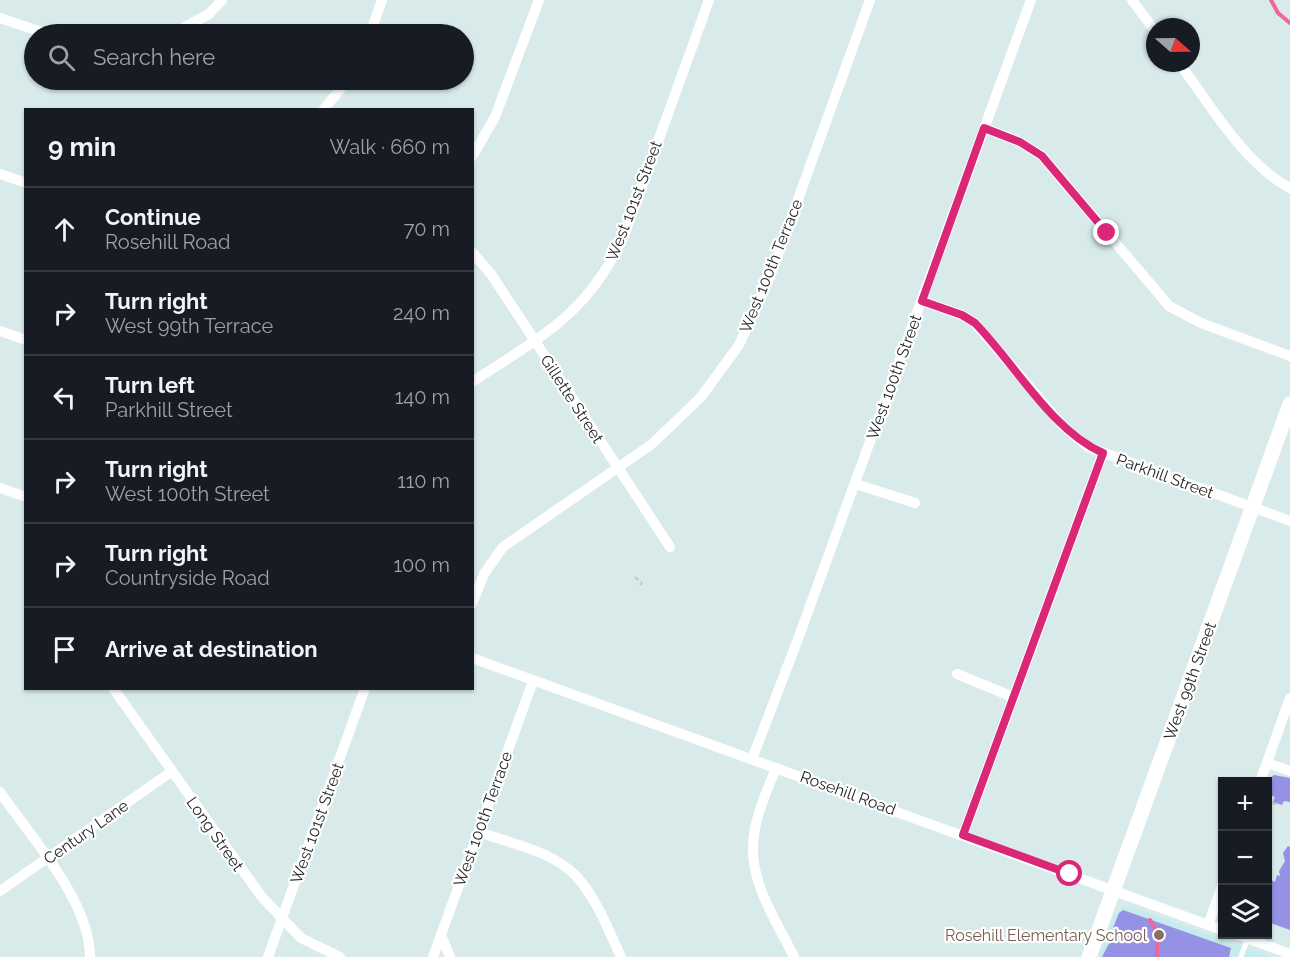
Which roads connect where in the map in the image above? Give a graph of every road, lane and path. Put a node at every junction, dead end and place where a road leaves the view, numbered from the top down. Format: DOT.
graph roads {
  1 [pos="222,0"];
  2 [pos="382,0"];
  3 [pos="538,0"];
  4 [pos="709,0"];
  5 [pos="870,0"];
  6 [pos="1031,0"];
  7 [pos="1132,0"];
  8 [pos="0,18"];
  9 [pos="1146,19"];
  10 [pos="194,24"];
  11 [pos="374,24"];
  12 [pos="24,26"];
  13 [pos="1186,72"];
  14 [pos="340,90"];
  15 [pos="325,108"];
  16 [pos="984,128"];
  17 [pos="474,154"];
  18 [pos="0,174"];
  19 [pos="24,182"];
  20 [pos="1290,188"];
  21 [pos="474,254"];
  22 [pos="922,301"];
  23 [pos="0,331"];
  24 [pos="24,339"];
  25 [pos="535,341"];
  26 [pos="1290,356"];
  27 [pos="474,380"];
  28 [pos="1290,404"];
  29 [pos="1103,453"];
  30 [pos="618,469"];
  31 [pos="856,484"];
  32 [pos="0,488"];
  33 [pos="24,496"];
  34 [pos="915,503"];
  35 [pos="1253,508"];
  36 [pos="1290,521"];
  37 [pos="670,547"];
  38 [pos="635,577"];
  39 [pos="640,586"];
  40 [pos="474,599"];
  41 [pos="474,659"];
  42 [pos="957,674"];
  43 [pos="533,681"];
  44 [pos="114,690"];
  45 [pos="364,690"];
  46 [pos="1013,697"];
  47 [pos="1290,698"];
  48 [pos="752,759"];
  49 [pos="1267,763"];
  50 [pos="776,768"];
  51 [pos="1290,771"];
  52 [pos="171,772"];
  53 [pos="1262,777"];
  54 [pos="0,792"];
  55 [pos="1272,803"];
  56 [pos="1278,805"];
  57 [pos="479,832"];
  58 [pos="963,835"];
  59 [pos="47,859"];
  60 [pos="0,891"];
  61 [pos="1114,891"];
  62 [pos="1218,897"];
  63 [pos="282,919"];
  64 [pos="1208,925"];
  65 [pos="1218,929"];
  66 [pos="441,935"];
  67 [pos="1248,939"];
  68 [pos="1290,954"];
  69 [pos="1241,956"];
  70 [pos="90,957"];
  71 [pos="268,957"];
  72 [pos="340,957"];
  73 [pos="433,957"];
  74 [pos="450,957"];
  75 [pos="621,957"];
  76 [pos="794,957"];
  77 [pos="1089,957"];
  1 -- 10 [label="street"];
  2 -- 11 [label="street"];
  3 -- 17 [label="street"];
  4 -- 25 [label="street, West 101st Street"];
  5 -- 30 [label="street, West 100th Terrace"];
  6 -- 16 [label="street, West 100th Street"];
  7 -- 9 [label="street"];
  8 -- 12 [label="street"];
  13 -- 20 [label="street"];
  14 -- 15 [label="street"];
  16 -- 22 [label="street, West 100th Street"];
  16 -- 26 [label="street"];
  18 -- 19 [label="street"];
  21 -- 25 [label="street, Gillette Street"];
  22 -- 29 [label="street, Parkhill Street"];
  22 -- 31 [label="street, West 100th Street"];
  23 -- 24 [label="street"];
  25 -- 27 [label="street, West 101st Street"];
  25 -- 30 [label="street, Gillette Street"];
  28 -- 35 [label="street, West 99th Street"];
  29 -- 35 [label="street, Parkhill Street"];
  29 -- 46 [label="street"];
  30 -- 37 [label="street, Gillette Street"];
  30 -- 40 [label="street, West 100th Terrace"];
  31 -- 34 [label="street"];
  31 -- 48 [label="street, West 100th Street"];
  32 -- 33 [label="street"];
  35 -- 36 [label="street, Parkhill Street"];
  35 -- 61 [label="street, West 99th Street"];
  38 -- 39 [label="path"];
  41 -- 43 [label="street, Rosehill Road"];
  42 -- 46 [label="street"];
  43 -- 48 [label="street, Rosehill Road"];
  43 -- 57 [label="street, West 100th Terrace"];
  44 -- 52 [label="street, Long Street"];
  45 -- 63 [label="street, West 101st Street"];
  46 -- 58 [label="street"];
  47 -- 49 [label="street"];
  48 -- 50 [label="street, Rosehill Road"];
  49 -- 51 [label="street"];
  49 -- 53 [label="street"];
  50 -- 58 [label="street, Rosehill Road"];
  50 -- 76 [label="street"];
  52 -- 59 [label="street, Century Lane"];
  52 -- 63 [label="street, Long Street"];
  54 -- 59 [label="street"];
  55 -- 56 [label="path"];
  57 -- 66 [label="street, West 100th Terrace"];
  57 -- 75 [label="street"];
  58 -- 61 [label="street, Rosehill Road"];
  59 -- 60 [label="street, Century Lane"];
  59 -- 70 [label="street"];
  61 -- 64 [label="street, Rosehill Road"];
  61 -- 77 [label="street, West 99th Street"];
  62 -- 64 [label="street"];
  63 -- 71 [label="street, West 101st Street"];
  63 -- 72 [label="street, Long Street"];
  64 -- 65 [label="street, Rosehill Road"];
  66 -- 73 [label="street, West 100th Terrace"];
  66 -- 74 [label="street"];
  67 -- 68 [label="street"];
  67 -- 69 [label="lane"];
}
